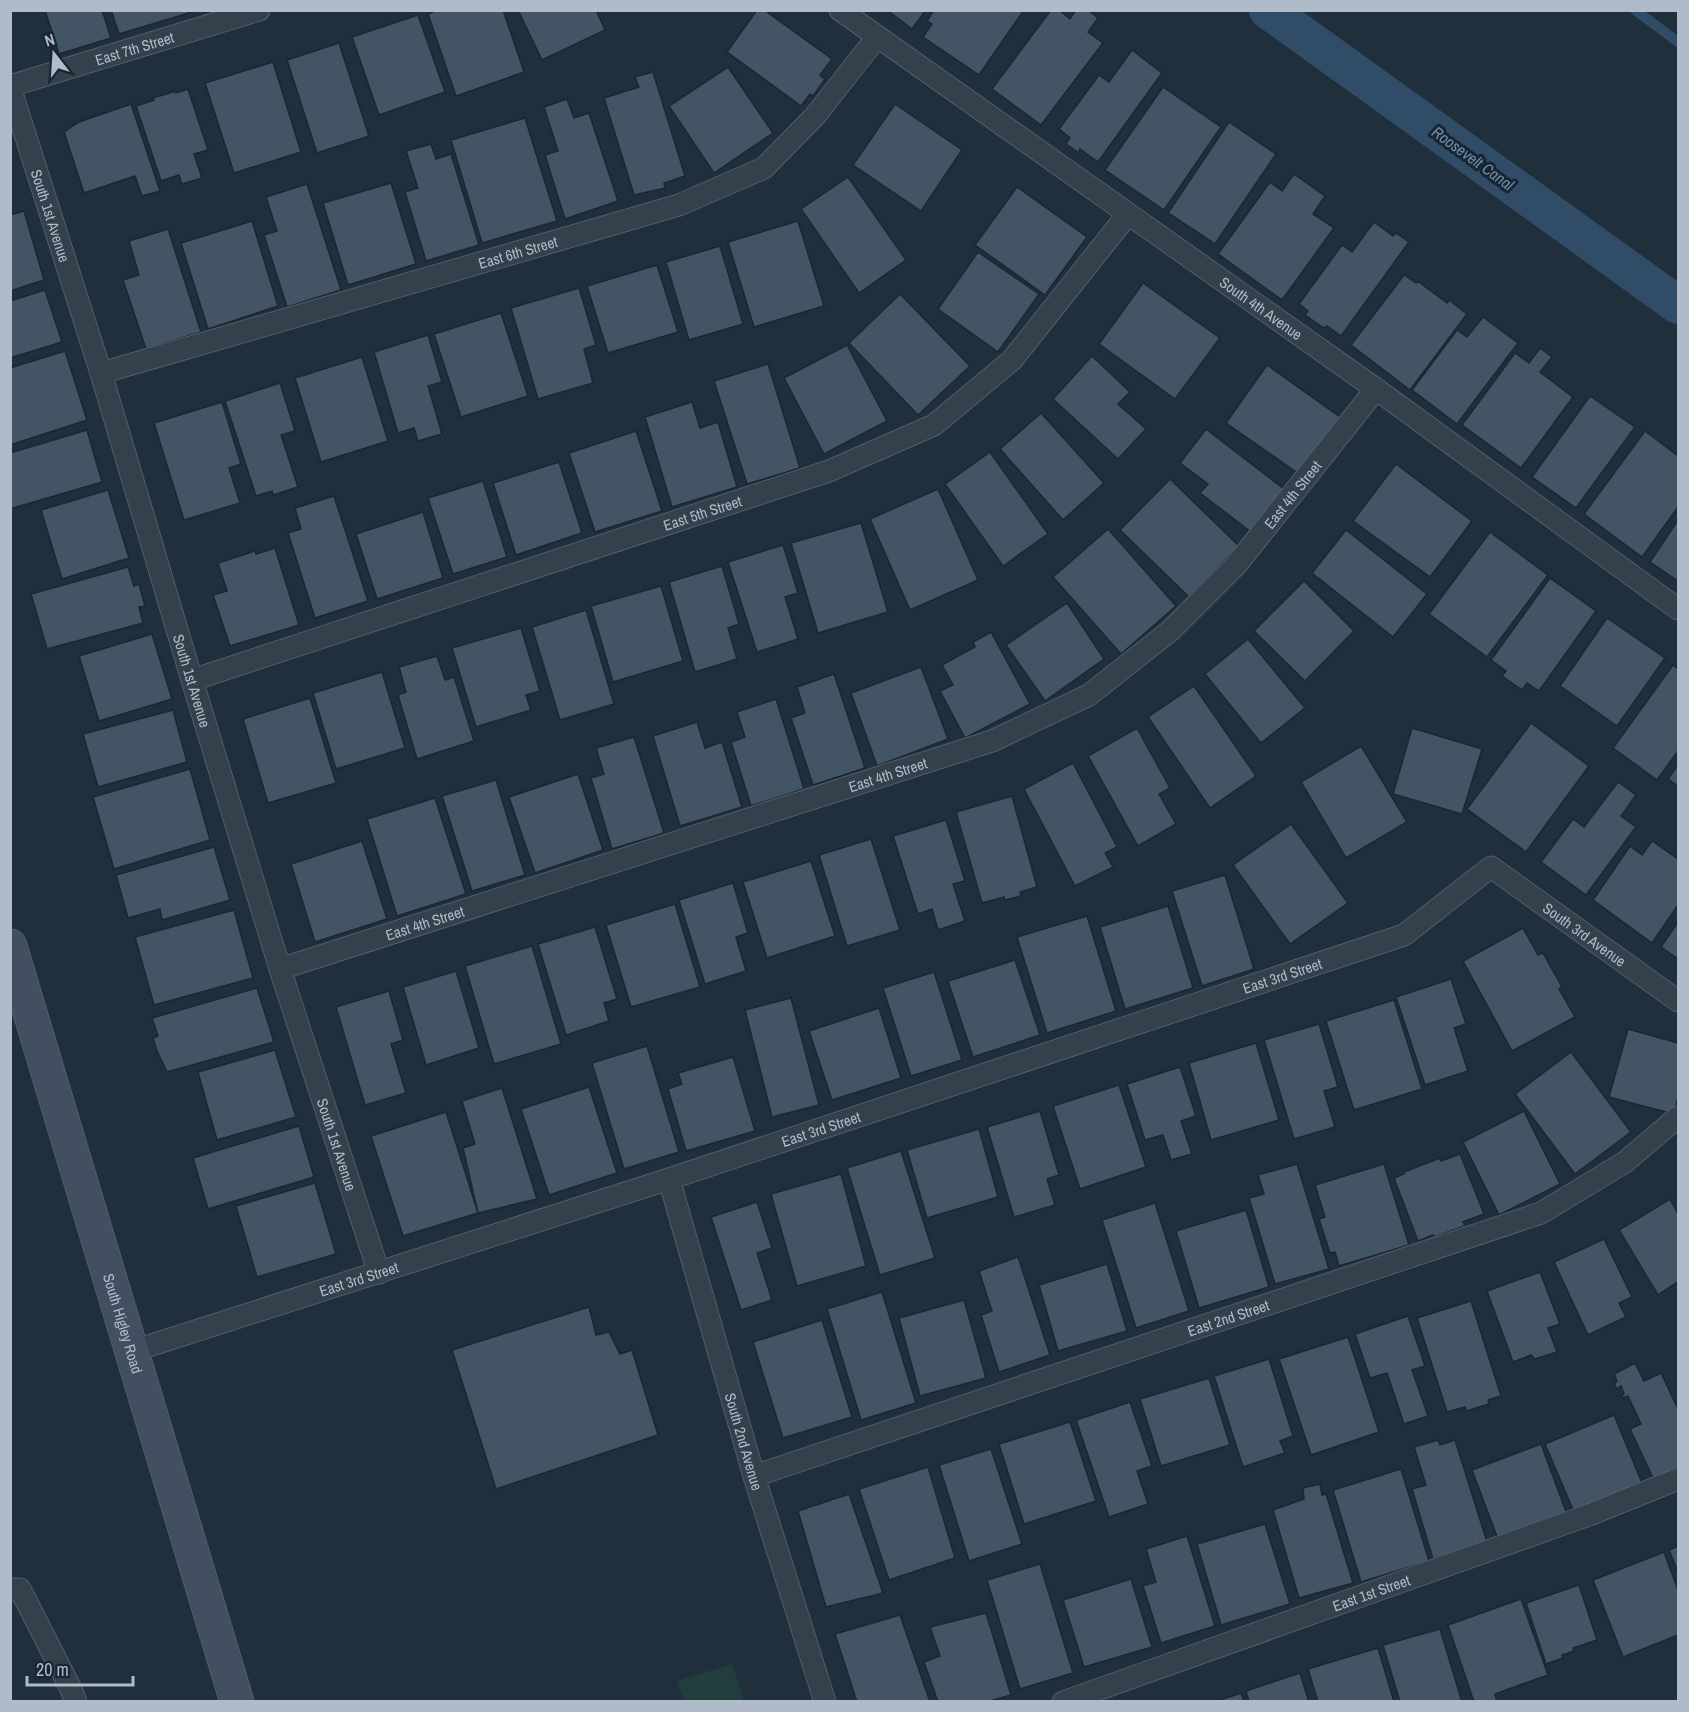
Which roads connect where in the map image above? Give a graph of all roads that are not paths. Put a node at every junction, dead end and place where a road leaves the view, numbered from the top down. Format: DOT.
graph roads {
  1 [pos="259,10"];
  2 [pos="840,10"];
  3 [pos="877,37"];
  4 [pos="10,86"];
  5 [pos="1128,214"];
  6 [pos="101,374"];
  7 [pos="1376,389"];
  8 [pos="1678,609"];
  9 [pos="192,680"];
  10 [pos="1491,867"];
  11 [pos="10,946"];
  12 [pos="280,969"];
  13 [pos="1678,1001"];
  14 [pos="1678,1117"];
  15 [pos="669,1179"];
  16 [pos="379,1273"];
  17 [pos="133,1352"];
  18 [pos="754,1476"];
  19 [pos="1678,1479"];
  20 [pos="10,1589"];
  21 [pos="76,1701"];
  22 [pos="237,1701"];
  23 [pos="825,1701"];
  24 [pos="1063,1701"];
  1 -- 4 [label="lane, East 7th Street"];
  2 -- 3 [label="lane, South 4th Avenue"];
  3 -- 5 [label="lane, South 4th Avenue"];
  3 -- 6 [label="lane, East 6th Street"];
  4 -- 6 [label="lane, South 1st Avenue"];
  5 -- 7 [label="lane, South 4th Avenue"];
  5 -- 9 [label="lane, East 5th Street"];
  6 -- 9 [label="lane, South 1st Avenue"];
  7 -- 8 [label="lane, South 4th Avenue"];
  7 -- 12 [label="lane, East 4th Street"];
  9 -- 12 [label="lane, South 1st Avenue"];
  10 -- 13 [label="lane, South 3rd Avenue"];
  10 -- 15 [label="lane, East 3rd Street"];
  11 -- 17 [label="main road, South Higley Road"];
  12 -- 16 [label="lane, South 1st Avenue"];
  14 -- 18 [label="lane, East 2nd Street"];
  15 -- 16 [label="lane, East 3rd Street"];
  15 -- 18 [label="lane, South 2nd Avenue"];
  16 -- 17 [label="lane, East 3rd Street"];
  17 -- 22 [label="main road, South Higley Road"];
  18 -- 23 [label="lane, South 2nd Avenue"];
  19 -- 24 [label="lane, East 1st Street"];
  20 -- 21 [label="lane"];
}
